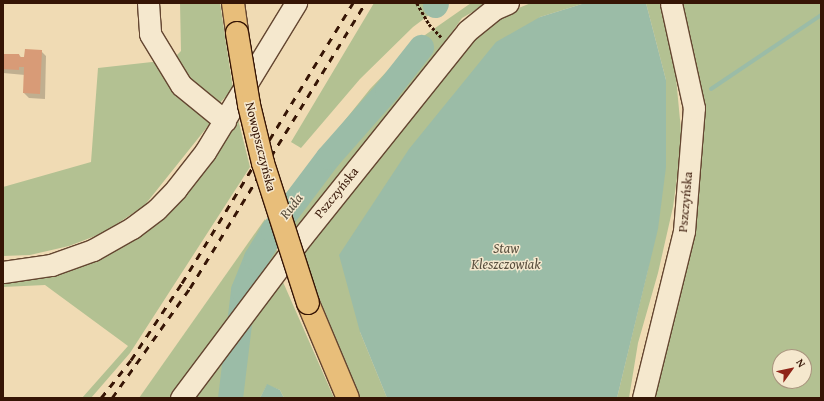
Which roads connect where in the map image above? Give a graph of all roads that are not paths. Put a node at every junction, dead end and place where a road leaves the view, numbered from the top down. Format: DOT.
graph roads {
  1 [pos="148,3"];
  2 [pos="233,3"];
  3 [pos="296,3"];
  4 [pos="508,3"];
  5 [pos="671,3"];
  6 [pos="225,121"];
  7 [pos="3,272"];
  8 [pos="181,398"];
  9 [pos="348,398"];
  10 [pos="643,398"];
  1 -- 6 [label="street"];
  2 -- 9 [label="main road, Nowopszczyńska, bridge"];
  3 -- 6 [label="street"];
  4 -- 8 [label="street, Pszczyńska"];
  5 -- 10 [label="street, Pszczyńska"];
  6 -- 7 [label="street"];
}
